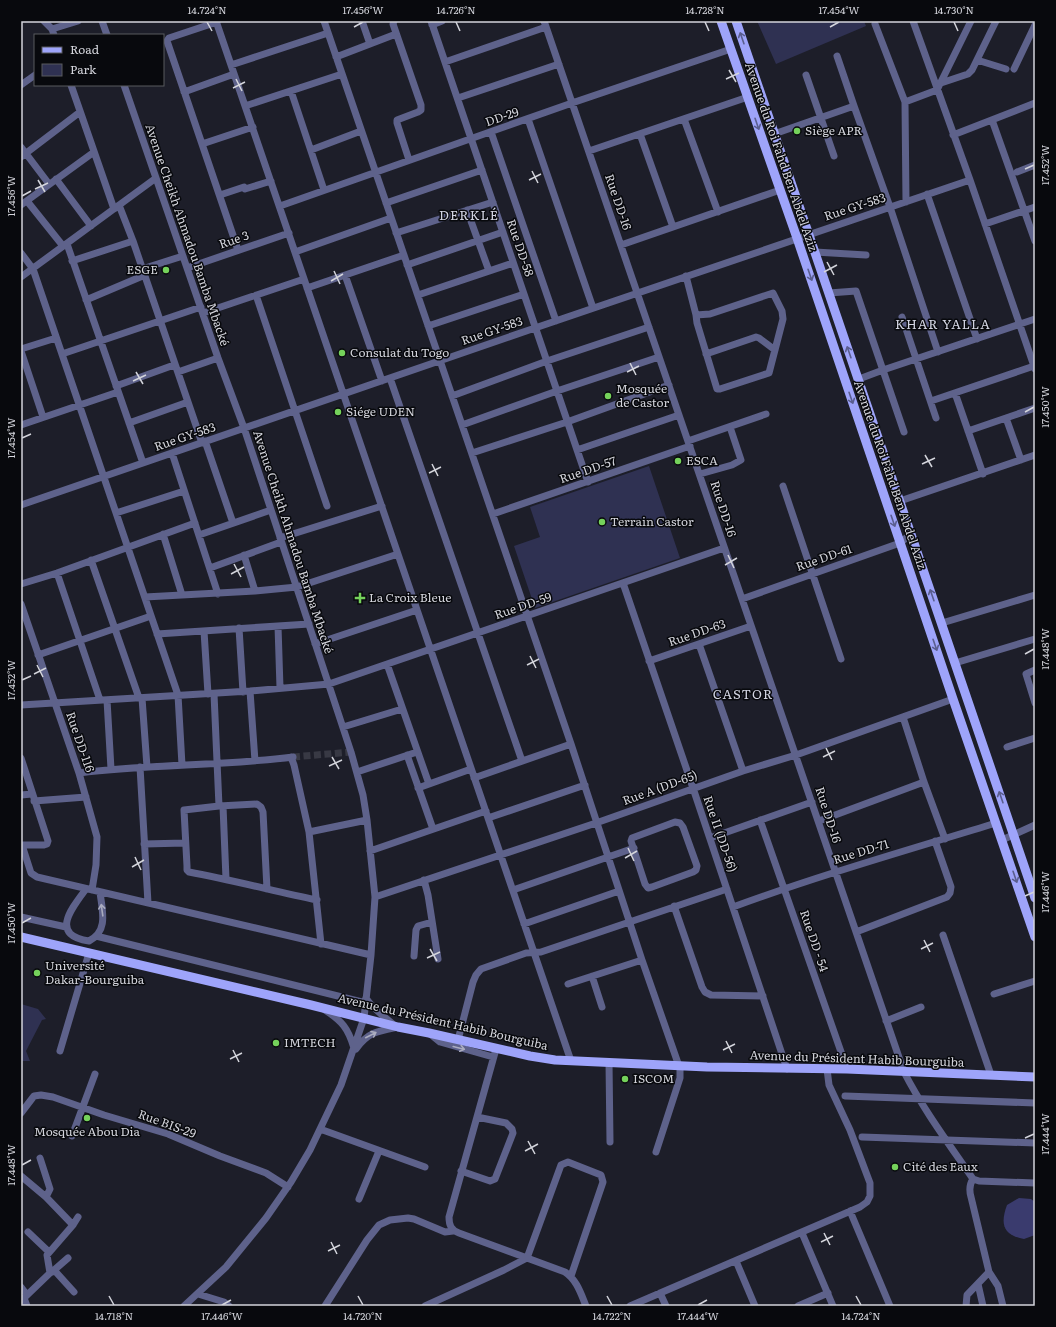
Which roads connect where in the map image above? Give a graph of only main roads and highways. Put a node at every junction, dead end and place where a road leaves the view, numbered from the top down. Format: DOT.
graph roads {
  1 [pos="721,21"];
  2 [pos="736,21"];
  3 [pos="1033,888"];
  4 [pos="1035,898"];
  5 [pos="21,937"];
  6 [pos="1035,937"];
  7 [pos="1035,1077"];
  1 -- 6 [label="main road, Avenue du Roi Fahd Ben Abdel Aziz, one-way"];
  3 -- 2 [label="main road, Avenue du Roi Fahd Ben Abdel Aziz, one-way"];
  3 -- 4 [label="main road, Avenue du Roi Fahd Ben Abdel Aziz"];
  5 -- 7 [label="main road, Avenue du Président Habib Bourguiba"];
}
